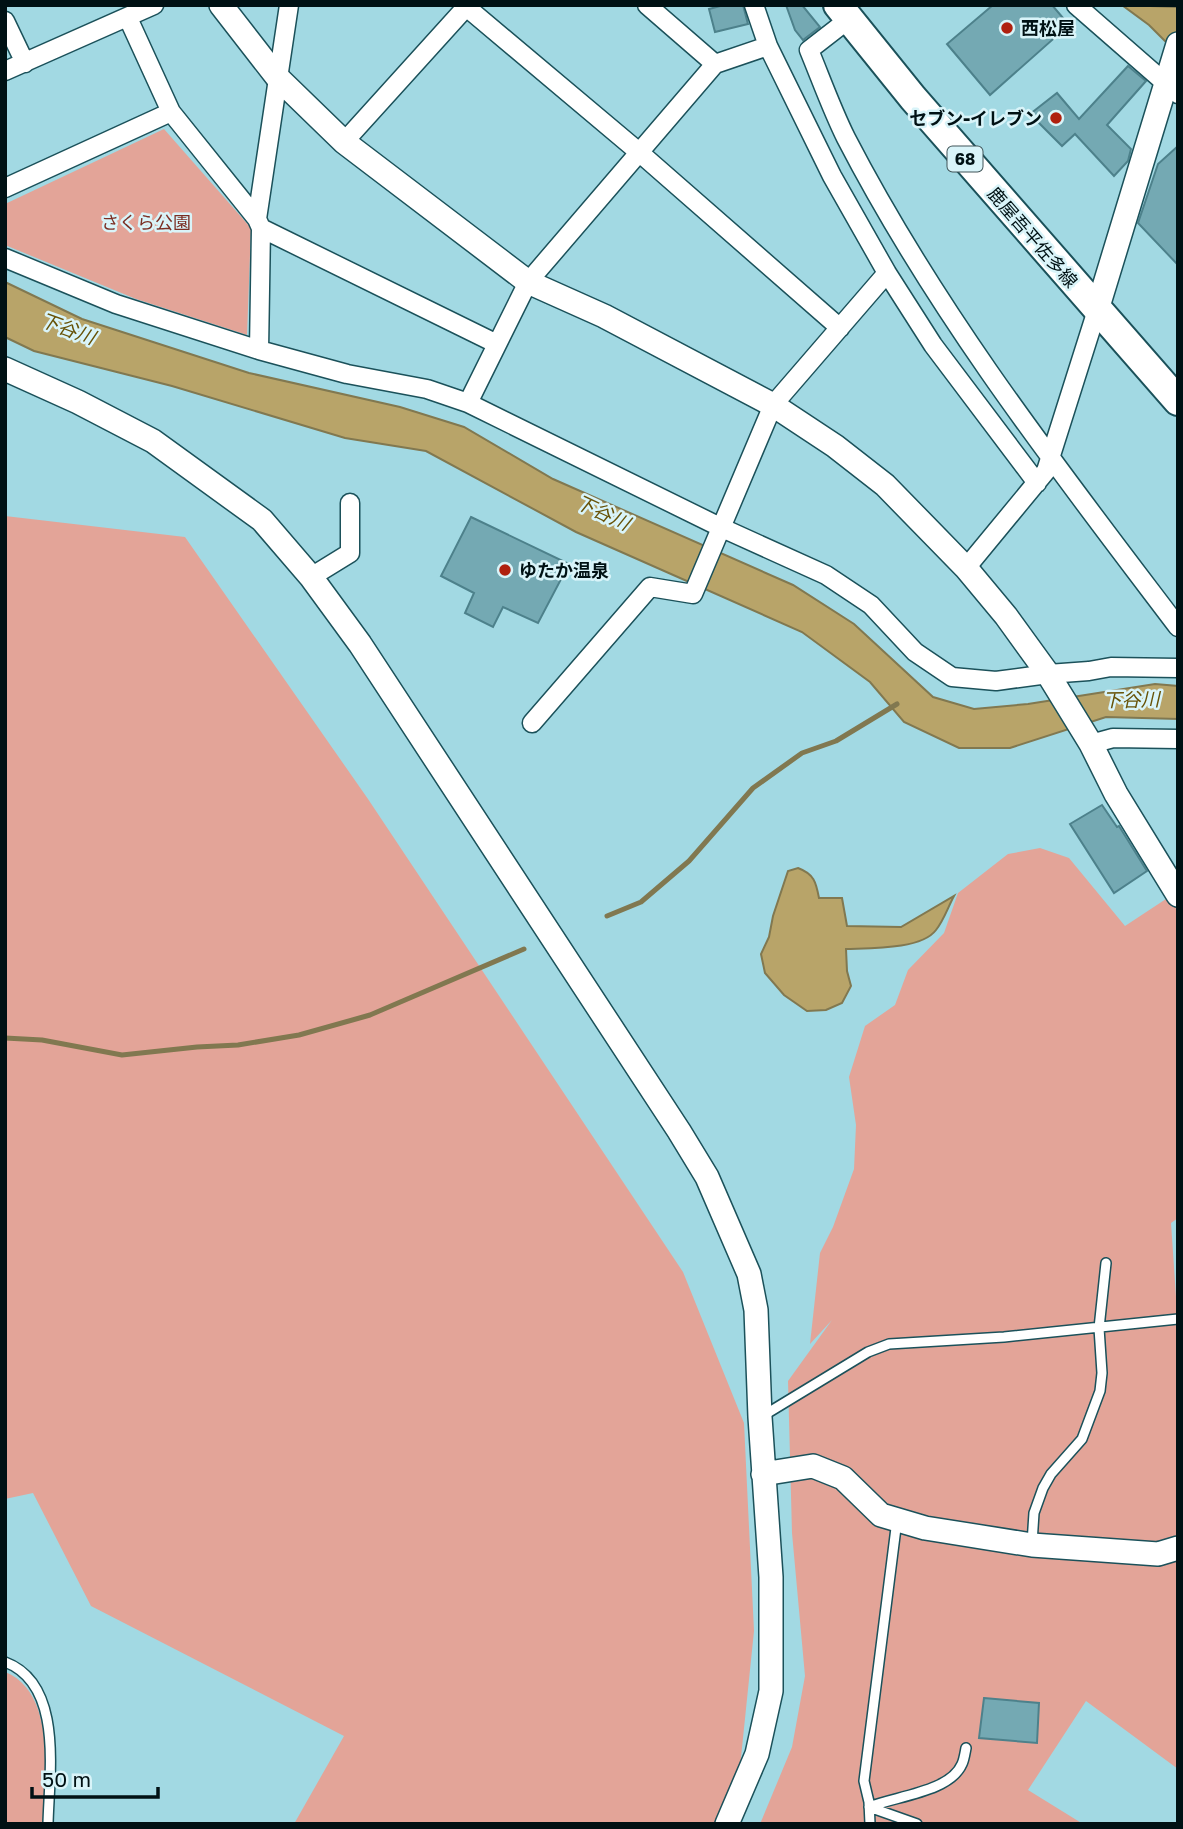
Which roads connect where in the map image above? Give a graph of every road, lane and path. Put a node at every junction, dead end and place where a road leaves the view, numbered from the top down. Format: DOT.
graph roads {
  1 [pos="155,5"];
  2 [pos="222,5"];
  3 [pos="289,5"];
  4 [pos="647,5"];
  5 [pos="754,5"];
  6 [pos="1076,5"];
  7 [pos="466,6"];
  8 [pos="843,12"];
  9 [pos="128,18"];
  10 [pos="5,21"];
  11 [pos="1178,44"];
  12 [pos="768,46"];
  13 [pos="25,63"];
  14 [pos="715,64"];
  15 [pos="5,71"];
  16 [pos="277,76"];
  17 [pos="1172,88"];
  18 [pos="171,112"];
  19 [pos="344,142"];
  20 [pos="640,153"];
  21 [pos="5,188"];
  22 [pos="259,223"];
  23 [pos="5,258"];
  24 [pos="887,273"];
  25 [pos="528,282"];
  26 [pos="1097,310"];
  27 [pos="840,328"];
  28 [pos="498,344"];
  29 [pos="259,350"];
  30 [pos="5,369"];
  31 [pos="1178,401"];
  32 [pos="468,403"];
  33 [pos="773,405"];
  34 [pos="1051,459"];
  35 [pos="1037,483"];
  36 [pos="350,503"];
  37 [pos="720,527"];
  38 [pos="966,568"];
  39 [pos="310,577"];
  40 [pos="1178,627"];
  41 [pos="1178,668"];
  42 [pos="1048,674"];
  43 [pos="532,723"];
  44 [pos="1178,739"];
  45 [pos="1091,744"];
  46 [pos="1178,895"];
  47 [pos="1106,1263"];
  48 [pos="1178,1319"];
  49 [pos="1099,1328"];
  50 [pos="760,1417"];
  51 [pos="763,1474"];
  52 [pos="897,1520"];
  53 [pos="1032,1545"];
  54 [pos="1178,1548"];
  55 [pos="5,1662"];
  56 [pos="966,1748"];
  57 [pos="869,1807"];
  58 [pos="48,1824"];
  59 [pos="727,1824"];
  60 [pos="870,1824"];
  61 [pos="917,1824"];
  1 -- 9 [label="street"];
  2 -- 16 [label="street"];
  3 -- 16 [label="street"];
  4 -- 14 [label="street"];
  5 -- 12 [label="street"];
  6 -- 17 [label="street"];
  7 -- 19 [label="street"];
  7 -- 20 [label="street"];
  8 -- 26 [label="main road, 鹿屋吾平佐多線 / 68"];
  8 -- 34 [label="street"];
  9 -- 13 [label="street"];
  9 -- 18 [label="street"];
  10 -- 13 [label="street"];
  11 -- 17 [label="street"];
  12 -- 14 [label="street"];
  12 -- 24 [label="street"];
  13 -- 15 [label="street"];
  14 -- 20 [label="street"];
  16 -- 19 [label="street"];
  16 -- 22 [label="street"];
  17 -- 26 [label="street"];
  18 -- 21 [label="street"];
  18 -- 22 [label="street"];
  19 -- 25 [label="street"];
  20 -- 25 [label="street"];
  20 -- 27 [label="street"];
  22 -- 28 [label="street"];
  22 -- 29 [label="street"];
  23 -- 29 [label="street"];
  24 -- 27 [label="street"];
  24 -- 35 [label="street"];
  25 -- 28 [label="street"];
  25 -- 33 [label="street"];
  26 -- 31 [label="main road, 鹿屋吾平佐多線 / 68"];
  26 -- 34 [label="street"];
  27 -- 33 [label="street"];
  28 -- 32 [label="street"];
  29 -- 32 [label="street"];
  30 -- 39 [label="street"];
  32 -- 37 [label="street"];
  33 -- 37 [label="street"];
  33 -- 38 [label="street"];
  34 -- 35 [label="street"];
  34 -- 40 [label="street"];
  35 -- 38 [label="street"];
  36 -- 39 [label="street"];
  37 -- 42 [label="street"];
  37 -- 43 [label="street"];
  38 -- 42 [label="street"];
  39 -- 50 [label="street"];
  41 -- 42 [label="street"];
  42 -- 45 [label="street"];
  44 -- 45 [label="street"];
  45 -- 46 [label="street"];
  47 -- 49 [label="lane"];
  48 -- 49 [label="lane"];
  49 -- 50 [label="lane"];
  49 -- 53 [label="lane"];
  50 -- 51 [label="street"];
  51 -- 52 [label="street"];
  51 -- 59 [label="street"];
  52 -- 53 [label="street"];
  52 -- 57 [label="lane"];
  53 -- 54 [label="street"];
  55 -- 58 [label="lane"];
  56 -- 57 [label="lane"];
  57 -- 60 [label="lane"];
  57 -- 61 [label="lane"];
}
